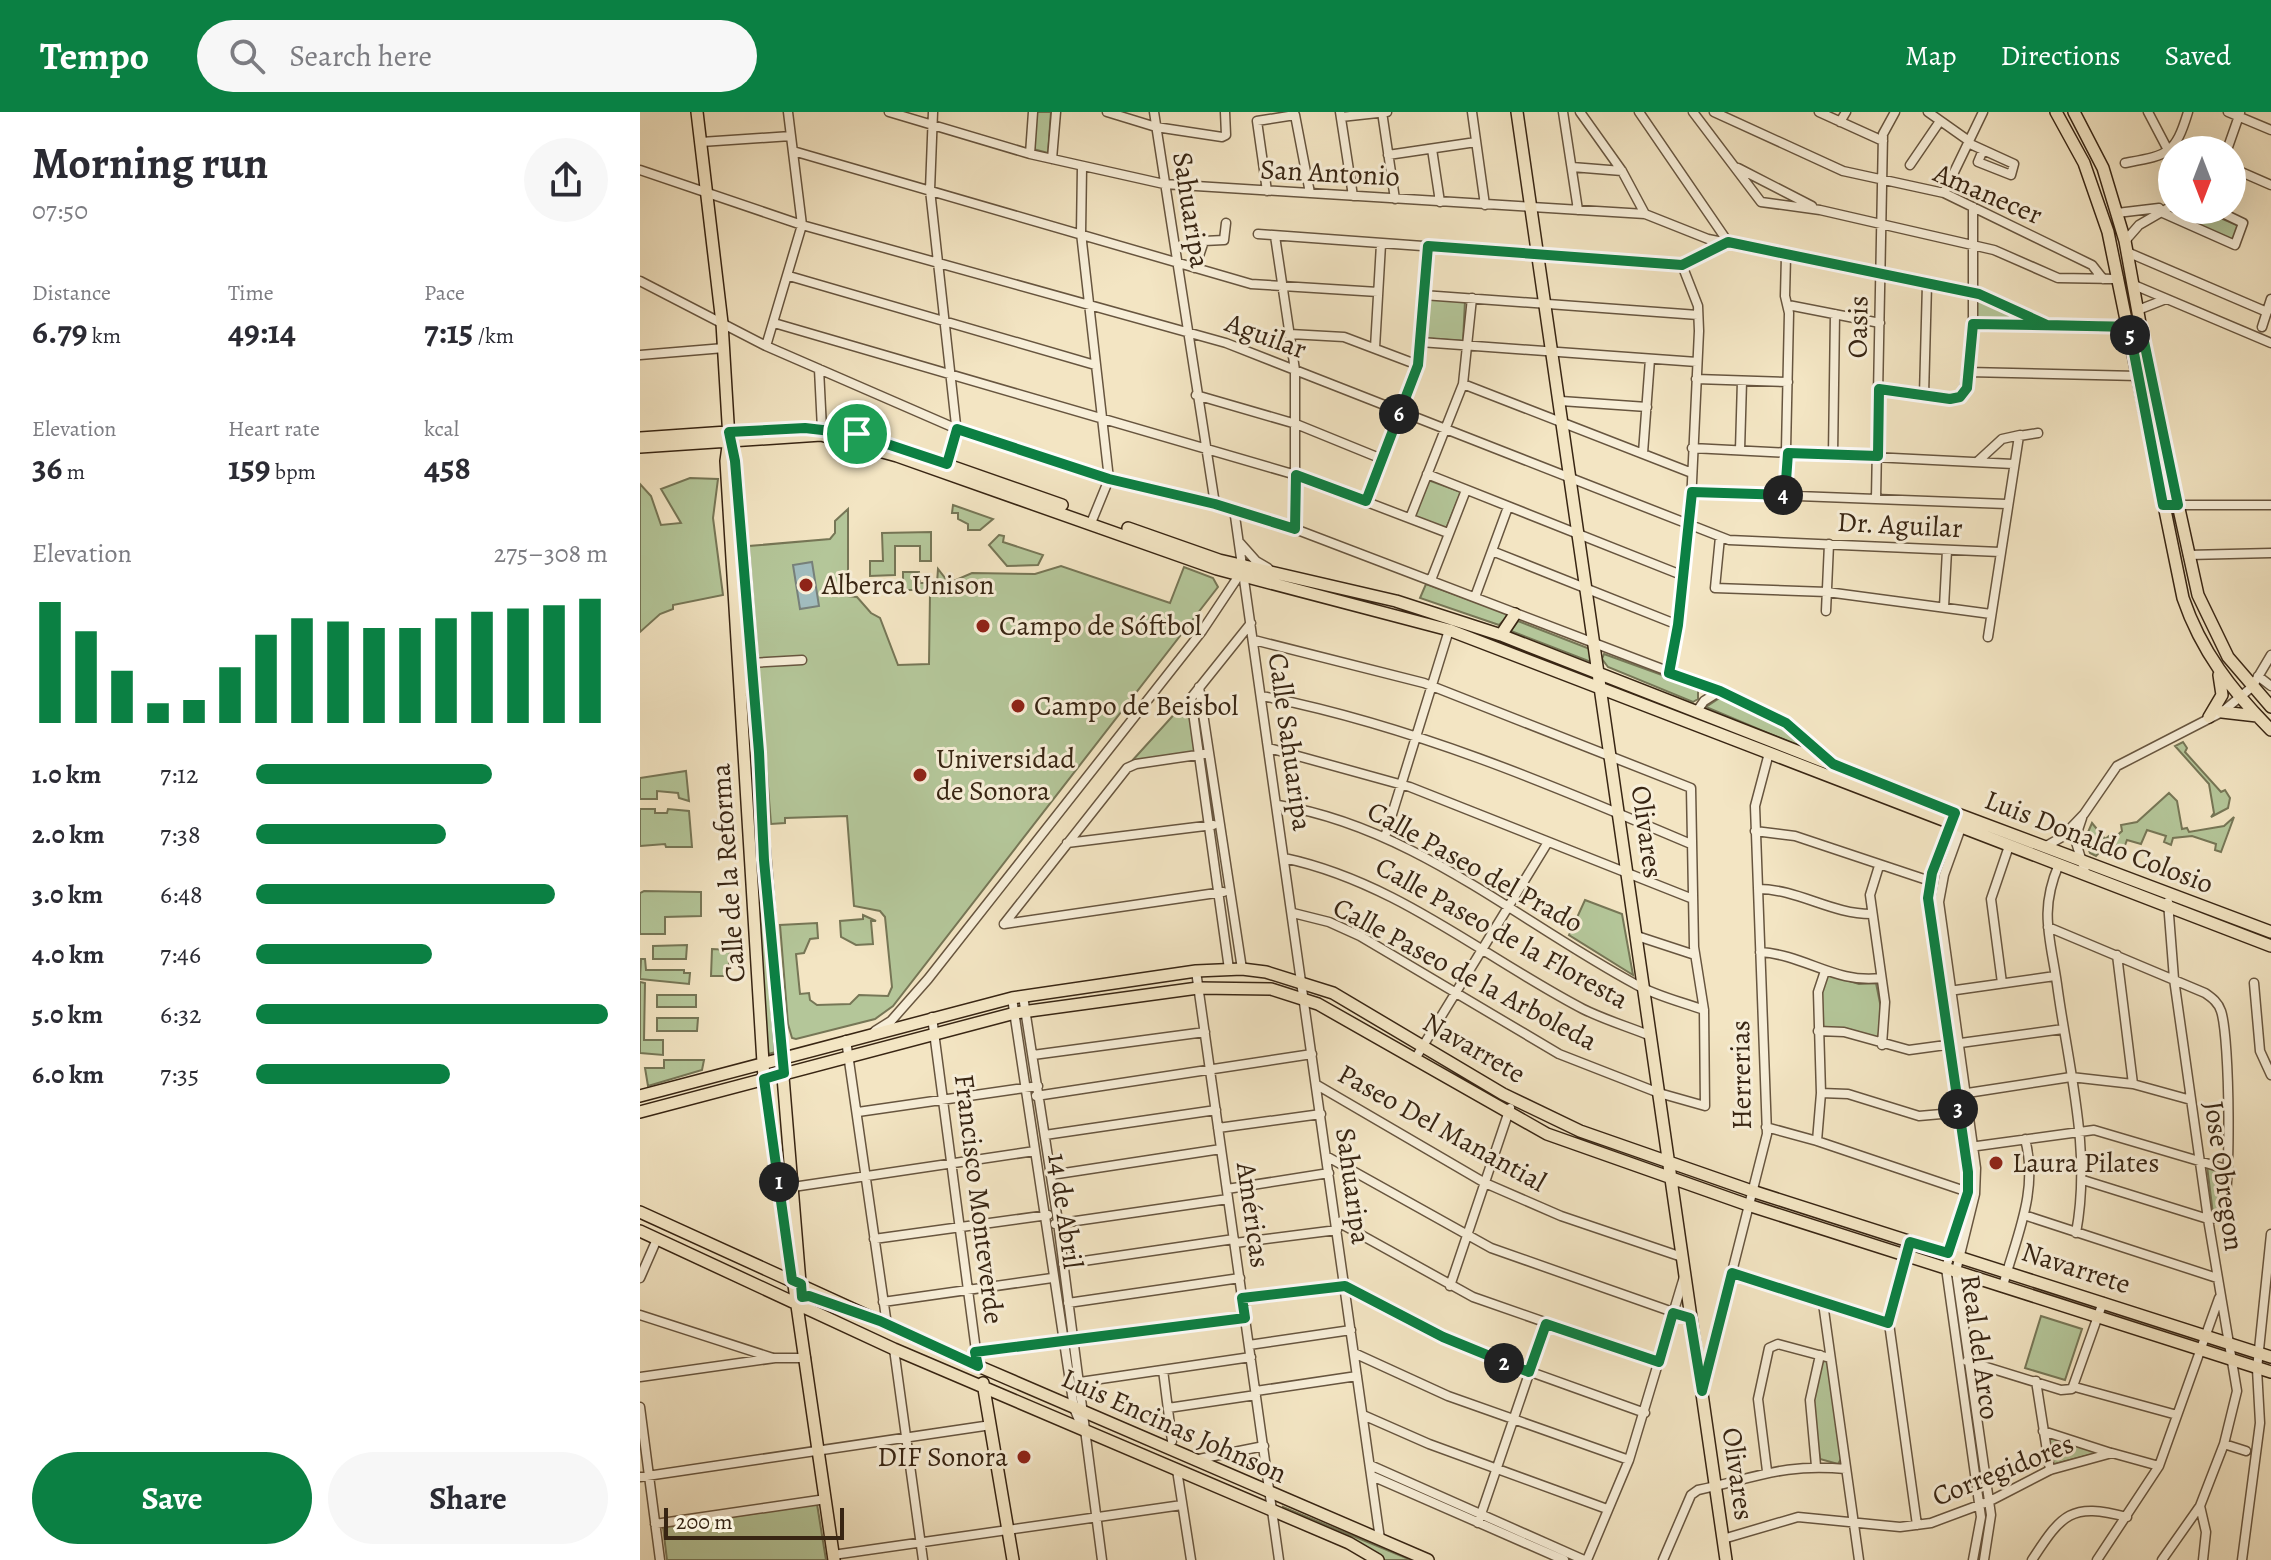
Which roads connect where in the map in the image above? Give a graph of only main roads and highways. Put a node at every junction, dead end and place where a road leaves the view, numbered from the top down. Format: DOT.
graph roads {
  1 [pos="697,112"];
  2 [pos="1517,112"];
  3 [pos="2056,112"];
  4 [pos="2074,112"];
  5 [pos="2135,327"];
  6 [pos="729,435"];
  7 [pos="640,438"];
  8 [pos="837,438"];
  9 [pos="660,445"];
  10 [pos="896,446"];
  11 [pos="640,447"];
  12 [pos="731,461"];
  13 [pos="945,468"];
  14 [pos="1092,520"];
  15 [pos="1240,570"];
  16 [pos="1515,614"];
  17 [pos="1501,635"];
  18 [pos="2219,671"];
  19 [pos="1599,673"];
  20 [pos="1601,686"];
  21 [pos="1623,688"];
  22 [pos="2271,707"];
  23 [pos="2222,712"];
  24 [pos="2209,717"];
  25 [pos="2257,717"];
  26 [pos="2271,730"];
  27 [pos="1958,821"];
  28 [pos="2271,932"];
  29 [pos="2271,946"];
  30 [pos="762,1029"];
  31 [pos="783,1055"];
  32 [pos="763,1061"];
  33 [pos="747,1065"];
  34 [pos="730,1070"];
  35 [pos="784,1073"];
  36 [pos="764,1079"];
  37 [pos="739,1086"];
  38 [pos="640,1096"];
  39 [pos="685,1100"];
  40 [pos="640,1112"];
  41 [pos="640,1119"];
  42 [pos="1667,1161"];
  43 [pos="1669,1178"];
  44 [pos="640,1212"];
  45 [pos="640,1231"];
  46 [pos="718,1248"];
  47 [pos="709,1263"];
  48 [pos="799,1299"];
  49 [pos="2265,1356"];
  50 [pos="978,1366"];
  51 [pos="2271,1372"];
  52 [pos="985,1388"];
  53 [pos="1034,1409"];
  54 [pos="1079,1410"];
  55 [pos="834,1557"];
  56 [pos="1013,1560"];
  57 [pos="1378,1560"];
  58 [pos="1428,1560"];
  59 [pos="1726,1560"];
  1 -- 6 [label="main road, Calle de la Reforma"];
  2 -- 19 [label="main road, Olivares"];
  3 -- 5 [label="main road"];
  4 -- 5 [label="main road"];
  5 -- 18 [label="main road"];
  5 -- 22 [label="main road"];
  6 -- 7 [label="main road"];
  6 -- 8 [label="main road"];
  6 -- 9 [label="main road"];
  6 -- 10 [label="main road"];
  6 -- 12 [label="main road, Calle de la Reforma"];
  8 -- 10 [label="main road"];
  8 -- 12 [label="main road"];
  8 -- 13 [label="main road"];
  9 -- 11 [label="main road"];
  9 -- 12 [label="main road"];
  10 -- 13 [label="main road"];
  12 -- 30 [label="main road, Calle de la Reforma"];
  12 -- 31 [label="main road, Calle de la Reforma"];
  13 -- 14 [label="main road"];
  14 -- 15 [label="main road"];
  14 -- 15 [label="main road"];
  15 -- 17 [label="main road, Luis Donaldo Colosio"];
  15 -- 20 [label="main road, Luis Donaldo Colosio"];
  16 -- 17 [label="main road"];
  17 -- 19 [label="main road, Luis Donaldo Colosio"];
  18 -- 24 [label="main road"];
  18 -- 25 [label="main road"];
  19 -- 20 [label="main road, Olivares"];
  19 -- 21 [label="main road, Luis Donaldo Colosio"];
  20 -- 21 [label="main road, Luis Donaldo Colosio"];
  20 -- 42 [label="main road, Olivares"];
  21 -- 27 [label="main road, Luis Donaldo Colosio"];
  21 -- 27 [label="main road, Luis Donaldo Colosio"];
  23 -- 25 [label="main road"];
  25 -- 26 [label="main road"];
  27 -- 28 [label="main road, Luis Donaldo Colosio"];
  27 -- 29 [label="main road, Luis Donaldo Colosio"];
  30 -- 32 [label="main road, Calle de la Reforma"];
  30 -- 34 [label="main road"];
  31 -- 32 [label="main road, Navarrete"];
  31 -- 35 [label="main road, Calle de la Reforma"];
  31 -- 42 [label="main road, Navarrete"];
  32 -- 33 [label="main road, Navarrete"];
  32 -- 36 [label="main road, Calle de la Reforma"];
  33 -- 34 [label="main road, Navarrete"];
  33 -- 37 [label="main road"];
  34 -- 38 [label="main road, Navarrete"];
  35 -- 36 [label="main road, Navarrete"];
  35 -- 43 [label="main road, Navarrete"];
  35 -- 48 [label="main road, Calle de la Reforma"];
  36 -- 37 [label="main road, Navarrete"];
  36 -- 48 [label="main road, Calle de la Reforma"];
  37 -- 39 [label="main road, Navarrete"];
  39 -- 40 [label="main road, Navarrete"];
  39 -- 41 [label="main road"];
  42 -- 43 [label="main road, Olivares"];
  42 -- 49 [label="main road, Navarrete"];
  43 -- 51 [label="main road, Navarrete"];
  43 -- 59 [label="main road, Olivares"];
  44 -- 46 [label="main road, Luis Encinas Johnson"];
  45 -- 47 [label="main road, Luis Encinas Johnson"];
  46 -- 47 [label="main road"];
  46 -- 48 [label="main road, Luis Encinas Johnson"];
  47 -- 48 [label="main road, Luis Encinas Johnson"];
  48 -- 50 [label="main road, Luis Encinas Johnson"];
  48 -- 52 [label="main road, Luis Encinas Johnson"];
  48 -- 55 [label="main road"];
  50 -- 52 [label="main road, Francisco Monteverde"];
  50 -- 54 [label="main road, Luis Encinas Johnson"];
  52 -- 53 [label="main road, Luis Encinas Johnson"];
  52 -- 56 [label="main road, Francisco Monteverde"];
  53 -- 54 [label="main road"];
  53 -- 57 [label="main road, Luis Encinas Johnson"];
  54 -- 58 [label="main road, Luis Encinas Johnson"];
}
